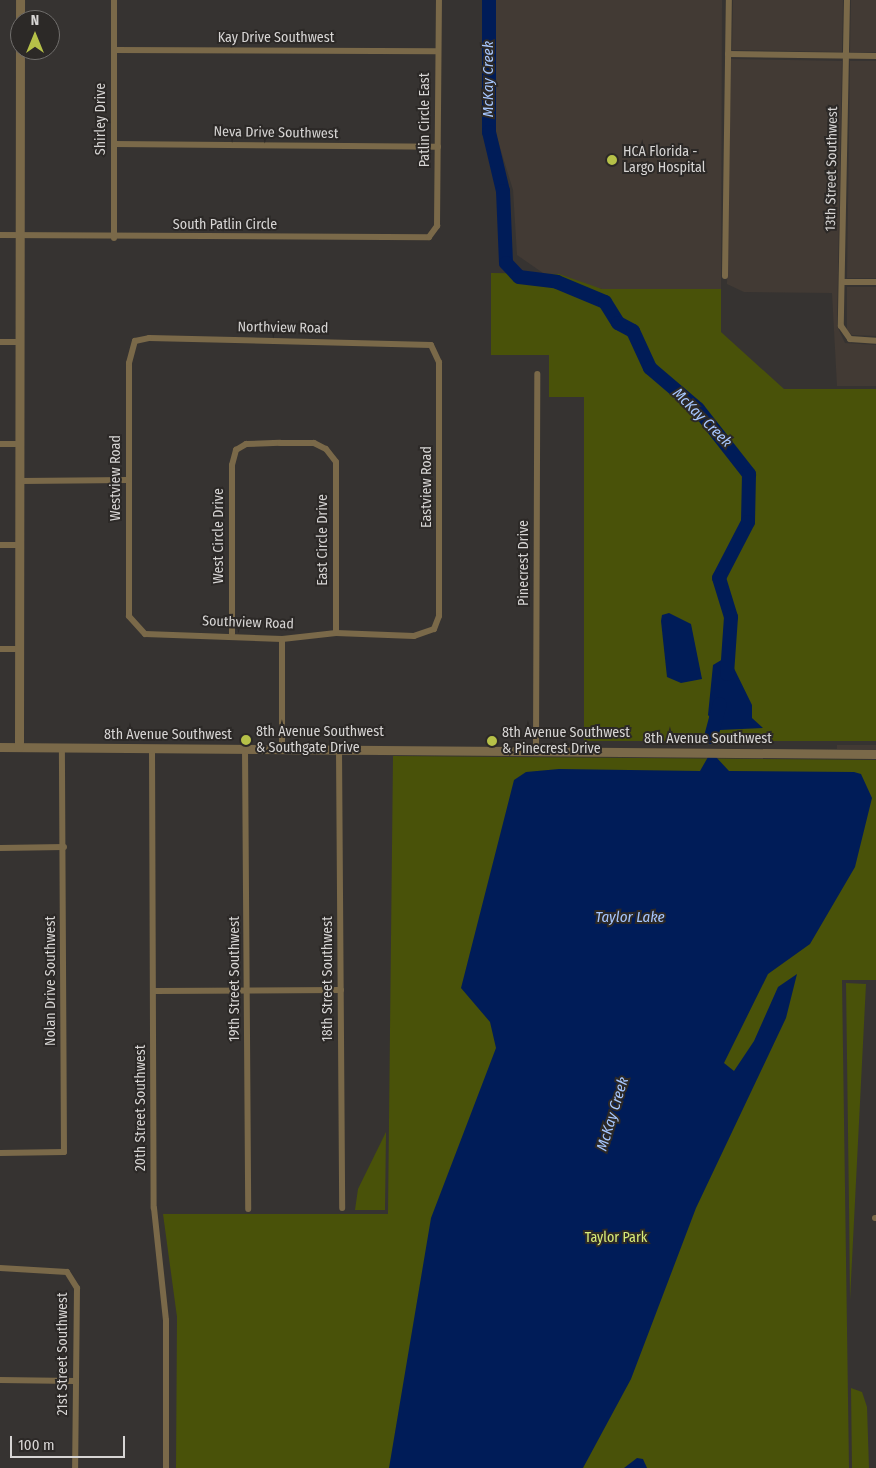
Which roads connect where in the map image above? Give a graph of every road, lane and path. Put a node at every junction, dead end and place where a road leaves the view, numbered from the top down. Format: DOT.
graph roads {
  1 [pos="20,0"];
  2 [pos="114,0"];
  3 [pos="439,0"];
  4 [pos="729,0"];
  5 [pos="847,0"];
  6 [pos="114,50"];
  7 [pos="438,51"];
  8 [pos="728,54"];
  9 [pos="846,56"];
  10 [pos="876,56"];
  11 [pos="114,144"];
  12 [pos="438,147"];
  13 [pos="0,235"];
  14 [pos="20,237"];
  15 [pos="429,237"];
  16 [pos="114,238"];
  17 [pos="725,276"];
  18 [pos="843,282"];
  19 [pos="876,282"];
  20 [pos="876,340"];
  21 [pos="135,341"];
  22 [pos="0,342"];
  23 [pos="20,342"];
  24 [pos="431,345"];
  25 [pos="537,374"];
  26 [pos="0,444"];
  27 [pos="20,444"];
  28 [pos="246,444"];
  29 [pos="128,480"];
  30 [pos="20,481"];
  31 [pos="0,545"];
  32 [pos="21,545"];
  33 [pos="129,616"];
  34 [pos="434,629"];
  35 [pos="336,633"];
  36 [pos="232,634"];
  37 [pos="282,638"];
  38 [pos="0,649"];
  39 [pos="20,649"];
  40 [pos="0,747"];
  41 [pos="19,747"];
  42 [pos="62,748"];
  43 [pos="152,748"];
  44 [pos="245,749"];
  45 [pos="282,749"];
  46 [pos="339,750"];
  47 [pos="536,751"];
  48 [pos="876,754"];
  49 [pos="64,847"];
  50 [pos="0,848"];
  51 [pos="341,990"];
  52 [pos="154,991"];
  53 [pos="248,991"];
  54 [pos="0,1153"];
  55 [pos="342,1208"];
  56 [pos="248,1209"];
  57 [pos="0,1268"];
  58 [pos="0,1380"];
  59 [pos="75,1380"];
  60 [pos="75,1468"];
  61 [pos="166,1468"];
  1 -- 14 [label="street"];
  2 -- 6 [label="street, Shirley Drive"];
  3 -- 7 [label="street, Patlin Circle East"];
  4 -- 8 [label="street"];
  5 -- 9 [label="street, 13th Street Southwest"];
  6 -- 7 [label="street, Kay Drive Southwest"];
  6 -- 11 [label="street, Shirley Drive"];
  7 -- 12 [label="street, Patlin Circle East"];
  8 -- 9 [label="street"];
  8 -- 17 [label="street"];
  9 -- 10 [label="street"];
  9 -- 18 [label="street, 13th Street Southwest"];
  11 -- 12 [label="street, Neva Drive Southwest"];
  11 -- 16 [label="street, Shirley Drive"];
  12 -- 15 [label="street, Patlin Circle East"];
  13 -- 14 [label="street, South Patlin Circle"];
  14 -- 16 [label="street, South Patlin Circle"];
  14 -- 23 [label="street"];
  15 -- 16 [label="street, South Patlin Circle"];
  18 -- 19 [label="street"];
  18 -- 20 [label="street, 13th Street Southwest"];
  21 -- 24 [label="street, Northview Road"];
  21 -- 29 [label="street, Westview Road"];
  22 -- 23 [label="street"];
  23 -- 27 [label="street"];
  24 -- 34 [label="street, Eastview Road"];
  25 -- 47 [label="street, Pinecrest Drive"];
  26 -- 27 [label="street"];
  27 -- 30 [label="street"];
  28 -- 35 [label="street, East Circle Drive"];
  28 -- 36 [label="street, West Circle Drive"];
  29 -- 30 [label="street"];
  29 -- 33 [label="street, Westview Road"];
  30 -- 32 [label="street"];
  31 -- 32 [label="street"];
  32 -- 39 [label="street"];
  33 -- 36 [label="street, Southview Road"];
  34 -- 35 [label="street, Southview Road"];
  35 -- 37 [label="street, Southview Road"];
  36 -- 37 [label="street, Southview Road"];
  37 -- 45 [label="street"];
  38 -- 39 [label="street"];
  39 -- 41 [label="street"];
  40 -- 41 [label="street, 8th Avenue Southwest"];
  41 -- 42 [label="street, 8th Avenue Southwest"];
  42 -- 43 [label="street, 8th Avenue Southwest"];
  42 -- 49 [label="street, Nolan Drive Southwest"];
  43 -- 44 [label="street, 8th Avenue Southwest"];
  43 -- 52 [label="street, 20th Street Southwest"];
  44 -- 45 [label="street, 8th Avenue Southwest"];
  44 -- 53 [label="street, 19th Street Southwest"];
  45 -- 46 [label="street, 8th Avenue Southwest"];
  46 -- 47 [label="street, 8th Avenue Southwest"];
  46 -- 51 [label="street, 18th Street Southwest"];
  47 -- 48 [label="street, 8th Avenue Southwest"];
  49 -- 50 [label="street"];
  49 -- 54 [label="street, Nolan Drive Southwest"];
  51 -- 53 [label="street"];
  51 -- 55 [label="street, 18th Street Southwest"];
  52 -- 53 [label="street"];
  52 -- 61 [label="street, 20th Street Southwest"];
  53 -- 56 [label="street, 19th Street Southwest"];
  57 -- 59 [label="street, 21st Street Southwest"];
  58 -- 59 [label="street"];
  59 -- 60 [label="street, 21st Street Southwest"];
}
